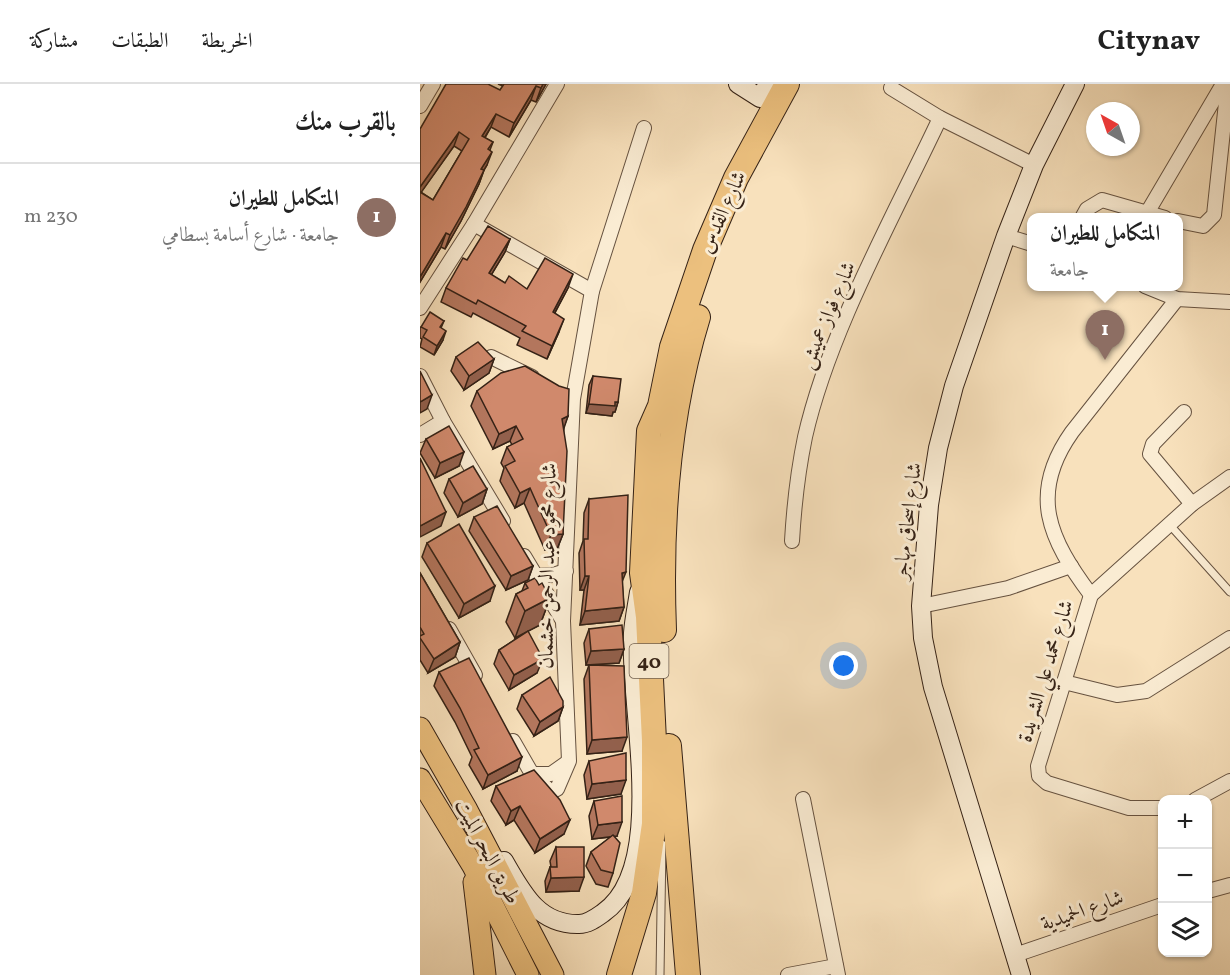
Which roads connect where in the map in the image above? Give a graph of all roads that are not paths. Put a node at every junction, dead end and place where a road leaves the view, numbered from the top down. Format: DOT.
graph roads {
  1 [pos="433,84"];
  2 [pos="556,84"];
  3 [pos="738,84"];
  4 [pos="805,84"];
  5 [pos="1075,84"];
  6 [pos="1223,84"];
  7 [pos="1228,84"];
  8 [pos="769,87"];
  9 [pos="891,88"];
  10 [pos="420,106"];
  11 [pos="940,118"];
  12 [pos="644,128"];
  13 [pos="1034,165"];
  14 [pos="1085,213"];
  15 [pos="1147,213"];
  16 [pos="1183,222"];
  17 [pos="474,225"];
  18 [pos="1006,236"];
  19 [pos="1027,242"];
  20 [pos="592,291"];
  21 [pos="1157,291"];
  22 [pos="1177,299"];
  23 [pos="1230,302"];
  24 [pos="420,308"];
  25 [pos="681,345"];
  26 [pos="491,357"];
  27 [pos="420,376"];
  28 [pos="543,383"];
  29 [pos="1184,412"];
  30 [pos="442,421"];
  31 [pos="649,431"];
  32 [pos="420,435"];
  33 [pos="1230,477"];
  34 [pos="1192,504"];
  35 [pos="1169,524"];
  36 [pos="792,541"];
  37 [pos="1071,566"];
  38 [pos="566,571"];
  39 [pos="642,573"];
  40 [pos="536,576"];
  41 [pos="1230,592"];
  42 [pos="1091,595"];
  43 [pos="921,606"];
  44 [pos="444,619"];
  45 [pos="563,621"];
  46 [pos="1230,638"];
  47 [pos="1064,682"];
  48 [pos="485,692"];
  49 [pos="420,714"];
  50 [pos="420,728"];
  51 [pos="509,733"];
  52 [pos="654,767"];
  53 [pos="420,779"];
  54 [pos="1230,781"];
  55 [pos="1204,795"];
  56 [pos="803,799"];
  57 [pos="1158,808"];
  58 [pos="473,866"];
  59 [pos="1230,885"];
  60 [pos="1212,890"];
  61 [pos="1158,906"];
  62 [pos="1015,956"];
  63 [pos="837,970"];
  64 [pos="485,975"];
  65 [pos="528,975"];
  66 [pos="553,975"];
  67 [pos="619,975"];
  68 [pos="660,975"];
  69 [pos="688,975"];
  70 [pos="788,975"];
  71 [pos="1021,975"];
  1 -- 10 [label="street"];
  2 -- 17 [label="street"];
  3 -- 8 [label="street"];
  4 -- 25 [label="highway, شارع القدس / 40"];
  5 -- 13 [label="street, شارع إسحاق مهاجر"];
  6 -- 15 [label="street"];
  7 -- 16 [label="street"];
  8 -- 25 [label="highway, شارع القدس / 40"];
  8 -- 31 [label="highway"];
  9 -- 11 [label="street"];
  11 -- 13 [label="street"];
  11 -- 36 [label="street, شارع فواز عميش"];
  12 -- 20 [label="street, شارع محمود عبد الرحمن خشمان"];
  13 -- 18 [label="street, شارع إسحاق مهاجر"];
  14 -- 15 [label="street"];
  17 -- 20 [label="street"];
  17 -- 24 [label="street"];
  18 -- 19 [label="street"];
  18 -- 43 [label="street, شارع إسحاق مهاجر"];
  20 -- 38 [label="street, شارع محمود عبد الرحمن خشمان"];
  21 -- 22 [label="street"];
  22 -- 23 [label="street"];
  22 -- 37 [label="street"];
  25 -- 31 [label="highway, 40"];
  25 -- 69 [label="highway, 40"];
  26 -- 28 [label="street"];
  27 -- 30 [label="street"];
  29 -- 34 [label="street"];
  30 -- 32 [label="street"];
  30 -- 40 [label="street"];
  31 -- 39 [label="highway, 40"];
  33 -- 34 [label="street, شارع محمد علي الشريدة"];
  34 -- 35 [label="street, شارع محمد علي الشريدة"];
  35 -- 41 [label="lane"];
  35 -- 42 [label="street, شارع محمد علي الشريدة"];
  37 -- 42 [label="street"];
  37 -- 43 [label="street"];
  38 -- 40 [label="street"];
  38 -- 45 [label="street, شارع محمود عبد الرحمن خشمان"];
  39 -- 49 [label="street"];
  39 -- 52 [label="highway, 40"];
  40 -- 45 [label="street"];
  42 -- 47 [label="street, شارع محمد علي الشريدة"];
  43 -- 62 [label="street, شارع إسحاق مهاجر"];
  44 -- 48 [label="street"];
  45 -- 51 [label="street, شارع محمود عبد الرحمن خشمان"];
  46 -- 47 [label="street"];
  47 -- 57 [label="street, شارع محمد علي الشريدة"];
  50 -- 66 [label="main road, طريق البحر الميت"];
  52 -- 67 [label="highway, 40"];
  52 -- 68 [label="lane"];
  53 -- 58 [label="main road"];
  54 -- 55 [label="street"];
  56 -- 63 [label="street"];
  58 -- 64 [label="main road"];
  58 -- 65 [label="main road"];
  59 -- 60 [label="street"];
  61 -- 62 [label="street, شارع الحميدية"];
  62 -- 71 [label="street, شارع إسحاق مهاجر"];
  63 -- 70 [label="street"];
}
